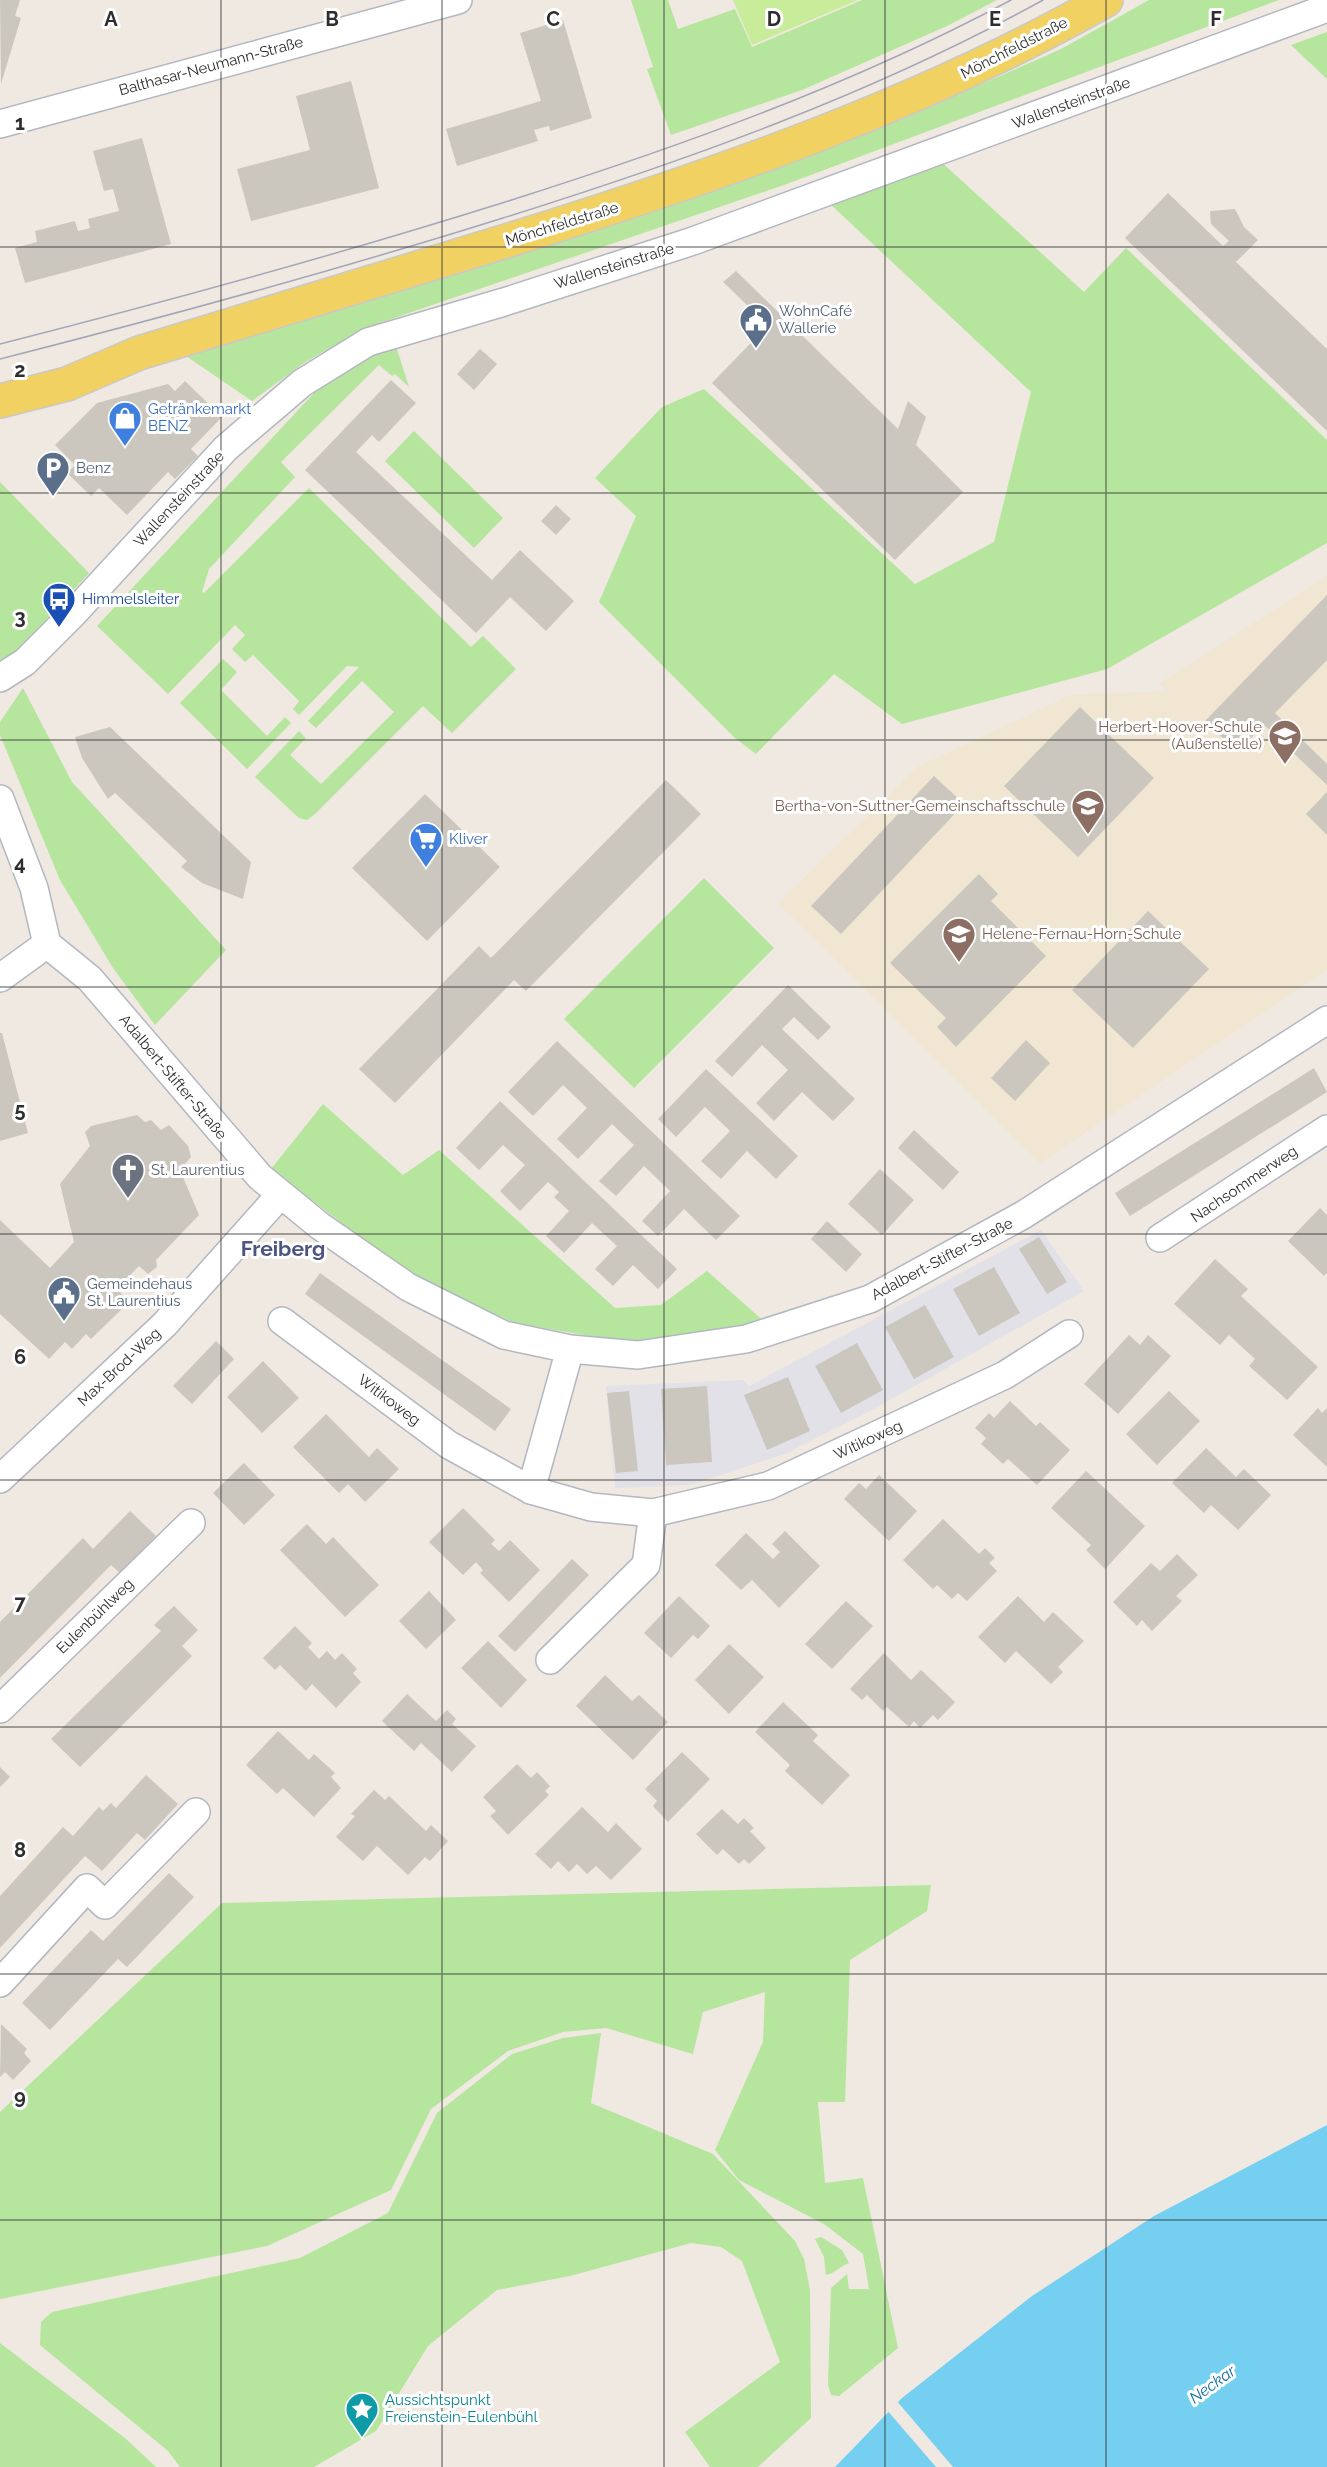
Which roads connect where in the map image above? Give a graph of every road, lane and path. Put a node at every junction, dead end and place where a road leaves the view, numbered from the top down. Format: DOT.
graph roads {
  1 [pos="458,0"];
  2 [pos="1106,0"];
  3 [pos="1327,8"];
  4 [pos="0,124"];
  5 [pos="0,401"];
  6 [pos="0,678"];
  7 [pos="0,799"];
  8 [pos="47,944"];
  9 [pos="0,978"];
  10 [pos="1327,1020"];
  11 [pos="1327,1129"];
  12 [pos="280,1195"];
  13 [pos="1160,1238"];
  14 [pos="282,1321"];
  15 [pos="1069,1334"];
  16 [pos="570,1349"];
  17 [pos="0,1479"];
  18 [pos="531,1490"];
  19 [pos="653,1513"];
  20 [pos="191,1523"];
  21 [pos="550,1660"];
  22 [pos="0,1709"];
  23 [pos="196,1812"];
  24 [pos="0,1983"];
  1 -- 4 [label="street, Balthasar-Neumann-Straße"];
  2 -- 5 [label="main road, Mönchfeldstraße"];
  3 -- 6 [label="street, Wallensteinstraße"];
  7 -- 8 [label="street"];
  8 -- 9 [label="street"];
  8 -- 12 [label="street, Adalbert-Stifter-Straße"];
  10 -- 16 [label="street, Adalbert-Stifter-Straße"];
  11 -- 13 [label="street, Nachsommerweg"];
  12 -- 16 [label="street, Adalbert-Stifter-Straße"];
  12 -- 17 [label="street, Max-Brod-Weg"];
  14 -- 18 [label="street, Witikoweg"];
  15 -- 19 [label="street, Witikoweg"];
  16 -- 18 [label="street"];
  18 -- 19 [label="street, Witikoweg"];
  19 -- 21 [label="street"];
  20 -- 22 [label="street, Eulenbühlweg"];
  23 -- 24 [label="street"];
}
